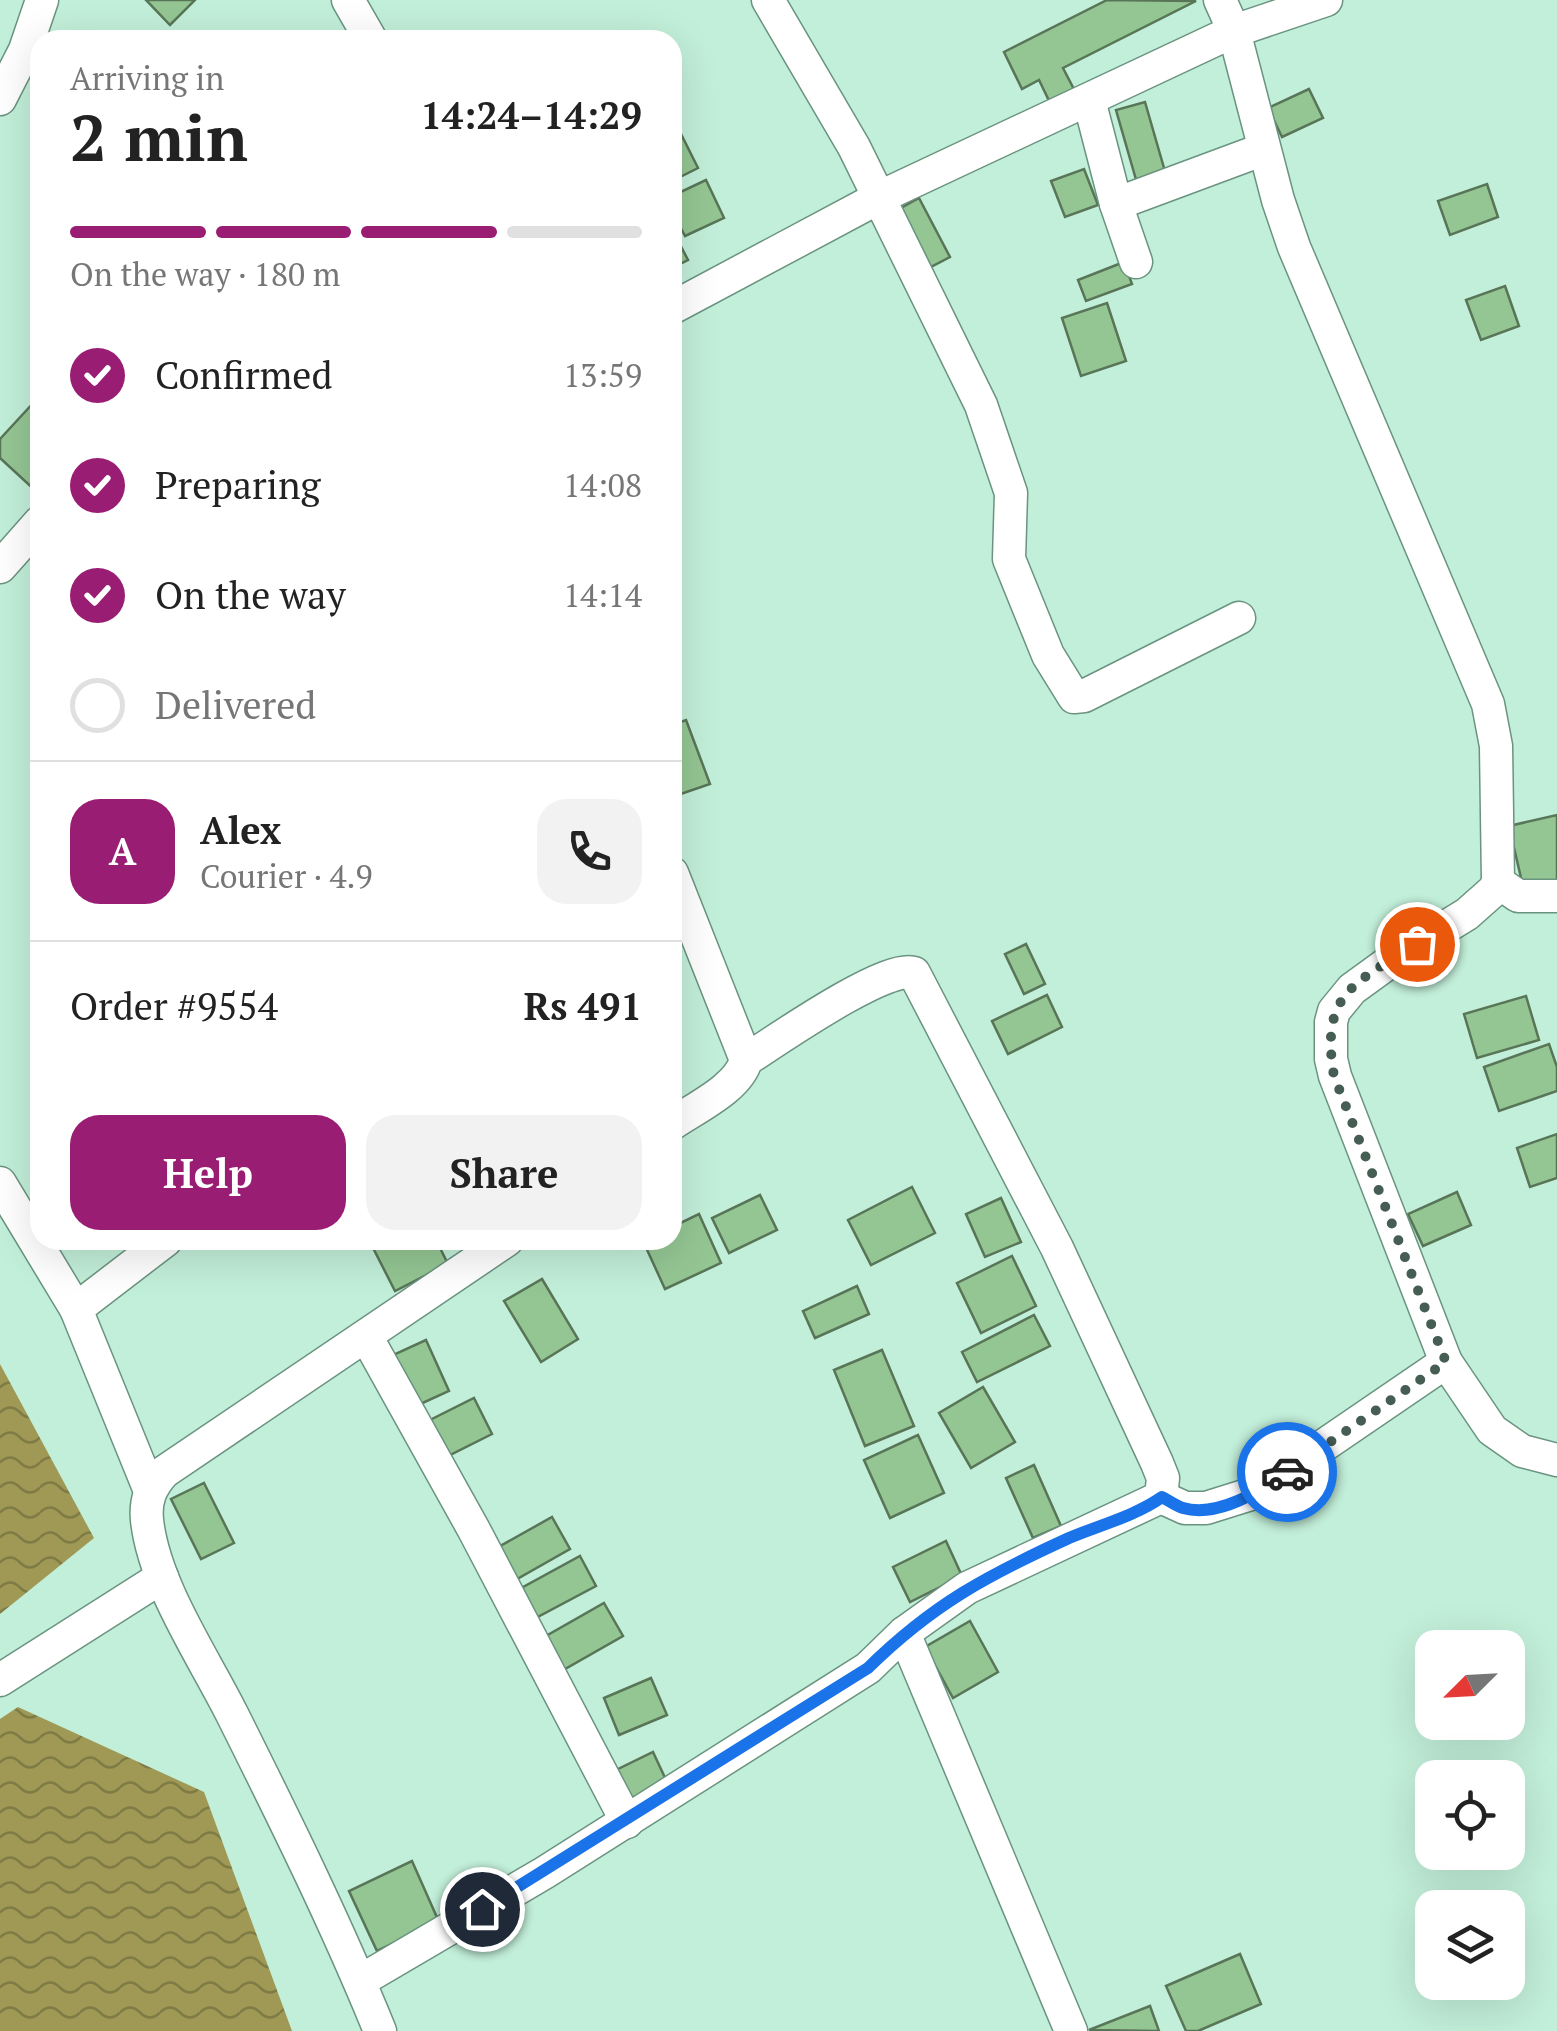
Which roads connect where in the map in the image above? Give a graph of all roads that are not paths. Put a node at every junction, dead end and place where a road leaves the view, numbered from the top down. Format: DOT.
graph roads {
  1 [pos="42,0"];
  2 [pos="348,0"];
  3 [pos="768,0"];
  4 [pos="1220,0"];
  5 [pos="1326,0"];
  6 [pos="37,30"];
  7 [pos="365,30"];
  8 [pos="1234,31"];
  9 [pos="30,61"];
  10 [pos="0,99"];
  11 [pos="1089,100"];
  12 [pos="1264,149"];
  13 [pos="880,197"];
  14 [pos="1116,204"];
  15 [pos="1136,262"];
  16 [pos="682,303"];
  17 [pos="30,533"];
  18 [pos="0,567"];
  19 [pos="1238,618"];
  20 [pos="1498,882"];
  21 [pos="1557,896"];
  22 [pos="682,898"];
  23 [pos="746,1060"];
  24 [pos="682,1117"];
  25 [pos="0,1183"];
  26 [pos="30,1233"];
  27 [pos="40,1250"];
  28 [pos="153,1250"];
  29 [pos="491,1250"];
  30 [pos="76,1310"];
  31 [pos="366,1336"];
  32 [pos="1446,1362"];
  33 [pos="1557,1460"];
  34 [pos="150,1491"];
  35 [pos="1162,1497"];
  36 [pos="162,1577"];
  37 [pos="904,1633"];
  38 [pos="0,1680"];
  39 [pos="626,1822"];
  40 [pos="360,1981"];
  41 [pos="380,2031"];
  42 [pos="1071,2031"];
  1 -- 6 [label="street"];
  2 -- 7 [label="street"];
  3 -- 13 [label="street"];
  4 -- 8 [label="street"];
  5 -- 8 [label="street"];
  8 -- 11 [label="street"];
  8 -- 12 [label="street"];
  9 -- 10 [label="street"];
  11 -- 13 [label="street"];
  11 -- 14 [label="street"];
  12 -- 14 [label="street"];
  12 -- 20 [label="street"];
  13 -- 16 [label="street"];
  13 -- 19 [label="street"];
  14 -- 15 [label="street"];
  17 -- 18 [label="street"];
  20 -- 21 [label="street"];
  20 -- 32 [label="street"];
  22 -- 23 [label="street"];
  23 -- 24 [label="street"];
  23 -- 35 [label="street"];
  25 -- 26 [label="street"];
  27 -- 30 [label="street"];
  28 -- 30 [label="street"];
  29 -- 31 [label="street"];
  30 -- 34 [label="street"];
  31 -- 34 [label="street"];
  31 -- 39 [label="street"];
  32 -- 33 [label="street"];
  32 -- 35 [label="street"];
  34 -- 36 [label="street"];
  35 -- 37 [label="street"];
  36 -- 38 [label="street"];
  36 -- 40 [label="street"];
  37 -- 39 [label="street"];
  37 -- 42 [label="street"];
  39 -- 40 [label="street"];
  40 -- 41 [label="street"];
}
